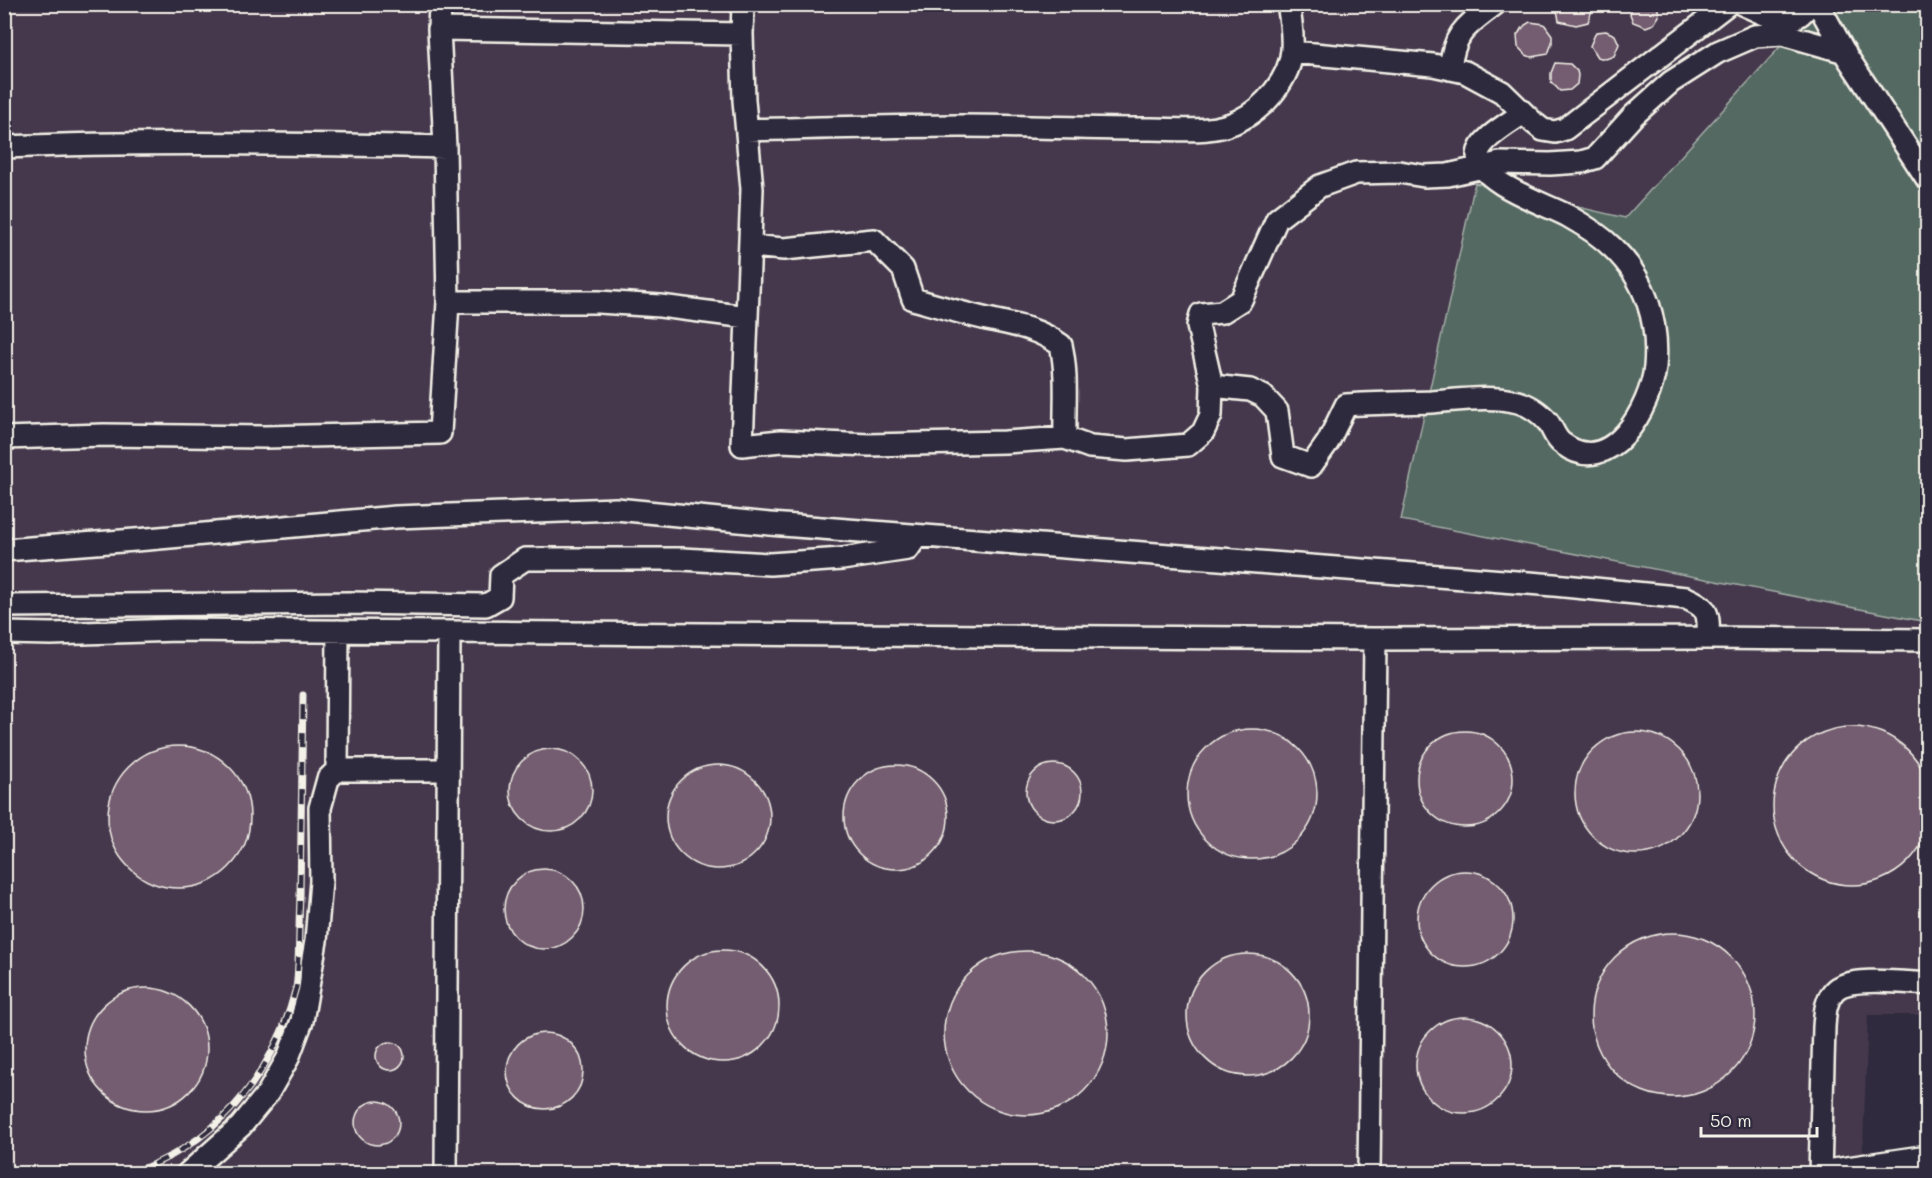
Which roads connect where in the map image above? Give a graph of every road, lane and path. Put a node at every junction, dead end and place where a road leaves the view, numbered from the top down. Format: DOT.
graph roads {
  1 [pos="440,4"];
  2 [pos="743,4"];
  3 [pos="1288,4"];
  4 [pos="1495,4"];
  5 [pos="1728,4"];
  6 [pos="1742,4"];
  7 [pos="1809,4"];
  8 [pos="1818,4"];
  9 [pos="439,29"];
  10 [pos="742,34"];
  11 [pos="1292,52"];
  12 [pos="1845,52"];
  13 [pos="1450,69"];
  14 [pos="1523,113"];
  15 [pos="747,130"];
  16 [pos="4,147"];
  17 [pos="445,147"];
  18 [pos="1482,166"];
  19 [pos="1928,180"];
  20 [pos="750,246"];
  21 [pos="448,302"];
  22 [pos="747,317"];
  23 [pos="1212,386"];
  24 [pos="4,438"];
  25 [pos="1065,438"];
  26 [pos="917,536"];
  27 [pos="4,550"];
  28 [pos="4,606"];
  29 [pos="338,631"];
  30 [pos="449,632"];
  31 [pos="4,633"];
  32 [pos="1708,638"];
  33 [pos="1375,639"];
  34 [pos="1928,640"];
  35 [pos="337,770"];
  36 [pos="448,770"];
  37 [pos="1928,984"];
  38 [pos="1928,1156"];
  39 [pos="187,1173"];
  40 [pos="446,1173"];
  41 [pos="1369,1173"];
  42 [pos="1820,1173"];
  1 -- 9 [label="street"];
  2 -- 10 [label="street"];
  3 -- 11 [label="street"];
  4 -- 13 [label="street"];
  5 -- 14 [label="street"];
  6 -- 7 [label="street"];
  8 -- 12 [label="street"];
  9 -- 10 [label="street"];
  9 -- 17 [label="street"];
  10 -- 15 [label="street"];
  11 -- 13 [label="street"];
  11 -- 15 [label="street"];
  12 -- 18 [label="street"];
  12 -- 19 [label="street"];
  13 -- 14 [label="street"];
  14 -- 18 [label="street"];
  15 -- 20 [label="street"];
  16 -- 17 [label="street"];
  17 -- 21 [label="street"];
  18 -- 23 [label="street"];
  18 -- 23 [label="street"];
  20 -- 22 [label="street"];
  20 -- 25 [label="street"];
  21 -- 22 [label="street"];
  21 -- 24 [label="street"];
  22 -- 25 [label="street"];
  23 -- 25 [label="street"];
  26 -- 27 [label="street"];
  26 -- 28 [label="street"];
  26 -- 32 [label="street"];
  29 -- 30 [label="street"];
  29 -- 31 [label="street"];
  29 -- 35 [label="street"];
  30 -- 33 [label="street"];
  30 -- 36 [label="street"];
  32 -- 33 [label="street"];
  32 -- 34 [label="street"];
  33 -- 41 [label="street"];
  35 -- 36 [label="street"];
  35 -- 39 [label="street"];
  36 -- 40 [label="street"];
  37 -- 42 [label="street"];
  38 -- 42 [label="street"];
}
